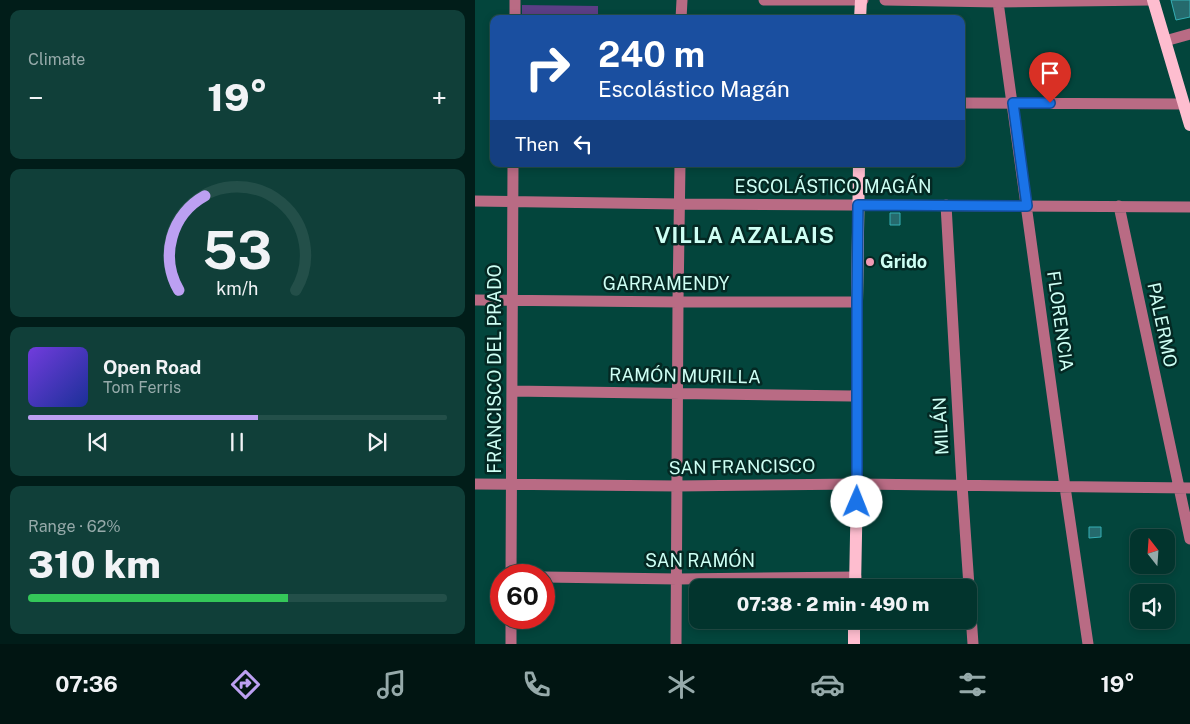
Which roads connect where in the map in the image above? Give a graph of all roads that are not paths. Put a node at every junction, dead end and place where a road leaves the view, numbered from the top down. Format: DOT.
graph roads {
  1 [pos="515,0"];
  2 [pos="682,0"];
  3 [pos="764,0"];
  4 [pos="861,0"];
  5 [pos="885,0"];
  6 [pos="1152,0"];
  7 [pos="998,2"];
  8 [pos="515,15"];
  9 [pos="681,15"];
  10 [pos="860,15"];
  11 [pos="1190,34"];
  12 [pos="1165,41"];
  13 [pos="965,103"];
  14 [pos="1013,103"];
  15 [pos="1184,104"];
  16 [pos="1190,125"];
  17 [pos="513,167"];
  18 [pos="680,167"];
  19 [pos="859,167"];
  20 [pos="475,201"];
  21 [pos="513,201"];
  22 [pos="680,204"];
  23 [pos="858,205"];
  24 [pos="946,205"];
  25 [pos="1027,206"];
  26 [pos="1119,206"];
  27 [pos="1190,207"];
  28 [pos="475,300"];
  29 [pos="512,300"];
  30 [pos="678,302"];
  31 [pos="857,302"];
  32 [pos="512,391"];
  33 [pos="678,393"];
  34 [pos="857,394"];
  35 [pos="475,484"];
  36 [pos="512,484"];
  37 [pos="857,484"];
  38 [pos="962,485"];
  39 [pos="677,486"];
  40 [pos="1065,487"];
  41 [pos="1184,488"];
  42 [pos="1190,539"];
  43 [pos="511,564"];
  44 [pos="555,577"];
  45 [pos="677,579"];
  46 [pos="689,579"];
  47 [pos="855,579"];
  48 [pos="511,629"];
  49 [pos="854,629"];
  50 [pos="511,644"];
  51 [pos="676,644"];
  52 [pos="854,644"];
  53 [pos="973,644"];
  54 [pos="1088,644"];
  1 -- 8 [label="street"];
  2 -- 9 [label="street"];
  3 -- 4 [label="street"];
  4 -- 10 [label="main road"];
  5 -- 7 [label="street"];
  6 -- 7 [label="street"];
  6 -- 12 [label="main road"];
  7 -- 14 [label="street, FLORENCIA"];
  11 -- 12 [label="street"];
  12 -- 15 [label="main road"];
  13 -- 14 [label="street"];
  14 -- 15 [label="street"];
  14 -- 25 [label="street, FLORENCIA"];
  15 -- 16 [label="main road"];
  17 -- 21 [label="street, FRANCISCO DEL PRADO"];
  18 -- 22 [label="street"];
  19 -- 23 [label="main road"];
  20 -- 21 [label="street, ESCOLÁSTICO MAGÁN"];
  21 -- 22 [label="street, ESCOLÁSTICO MAGÁN"];
  21 -- 29 [label="street, FRANCISCO DEL PRADO"];
  22 -- 23 [label="street, ESCOLÁSTICO MAGÁN"];
  22 -- 30 [label="street"];
  23 -- 24 [label="street, ESCOLÁSTICO MAGÁN"];
  23 -- 31 [label="main road"];
  24 -- 25 [label="street, ESCOLÁSTICO MAGÁN"];
  24 -- 38 [label="street, MILÁN"];
  25 -- 26 [label="street, ESCOLÁSTICO MAGÁN"];
  25 -- 40 [label="street, FLORENCIA"];
  26 -- 27 [label="street, ESCOLÁSTICO MAGÁN"];
  26 -- 41 [label="street, PALERMO"];
  28 -- 29 [label="street, GARRAMENDY"];
  29 -- 30 [label="street, GARRAMENDY"];
  29 -- 32 [label="street, FRANCISCO DEL PRADO"];
  30 -- 31 [label="street, GARRAMENDY"];
  30 -- 33 [label="street"];
  31 -- 34 [label="main road"];
  32 -- 33 [label="street, RAMÓN MURILLA"];
  32 -- 36 [label="street, FRANCISCO DEL PRADO"];
  33 -- 34 [label="street, RAMÓN MURILLA"];
  33 -- 39 [label="street"];
  34 -- 37 [label="main road"];
  35 -- 36 [label="street, SAN FRANCISCO"];
  36 -- 39 [label="street, SAN FRANCISCO"];
  36 -- 43 [label="street, FRANCISCO DEL PRADO"];
  37 -- 38 [label="street, SAN FRANCISCO"];
  37 -- 39 [label="street, SAN FRANCISCO"];
  37 -- 47 [label="main road"];
  38 -- 40 [label="street, SAN FRANCISCO"];
  38 -- 53 [label="street, MILÁN"];
  39 -- 45 [label="street"];
  40 -- 41 [label="street, SAN FRANCISCO"];
  40 -- 54 [label="street, FLORENCIA"];
  41 -- 42 [label="street, PALERMO"];
  44 -- 45 [label="street, SAN RAMÓN"];
  45 -- 46 [label="street, SAN RAMÓN"];
  45 -- 51 [label="street"];
  48 -- 50 [label="street"];
  49 -- 52 [label="main road"];
}
